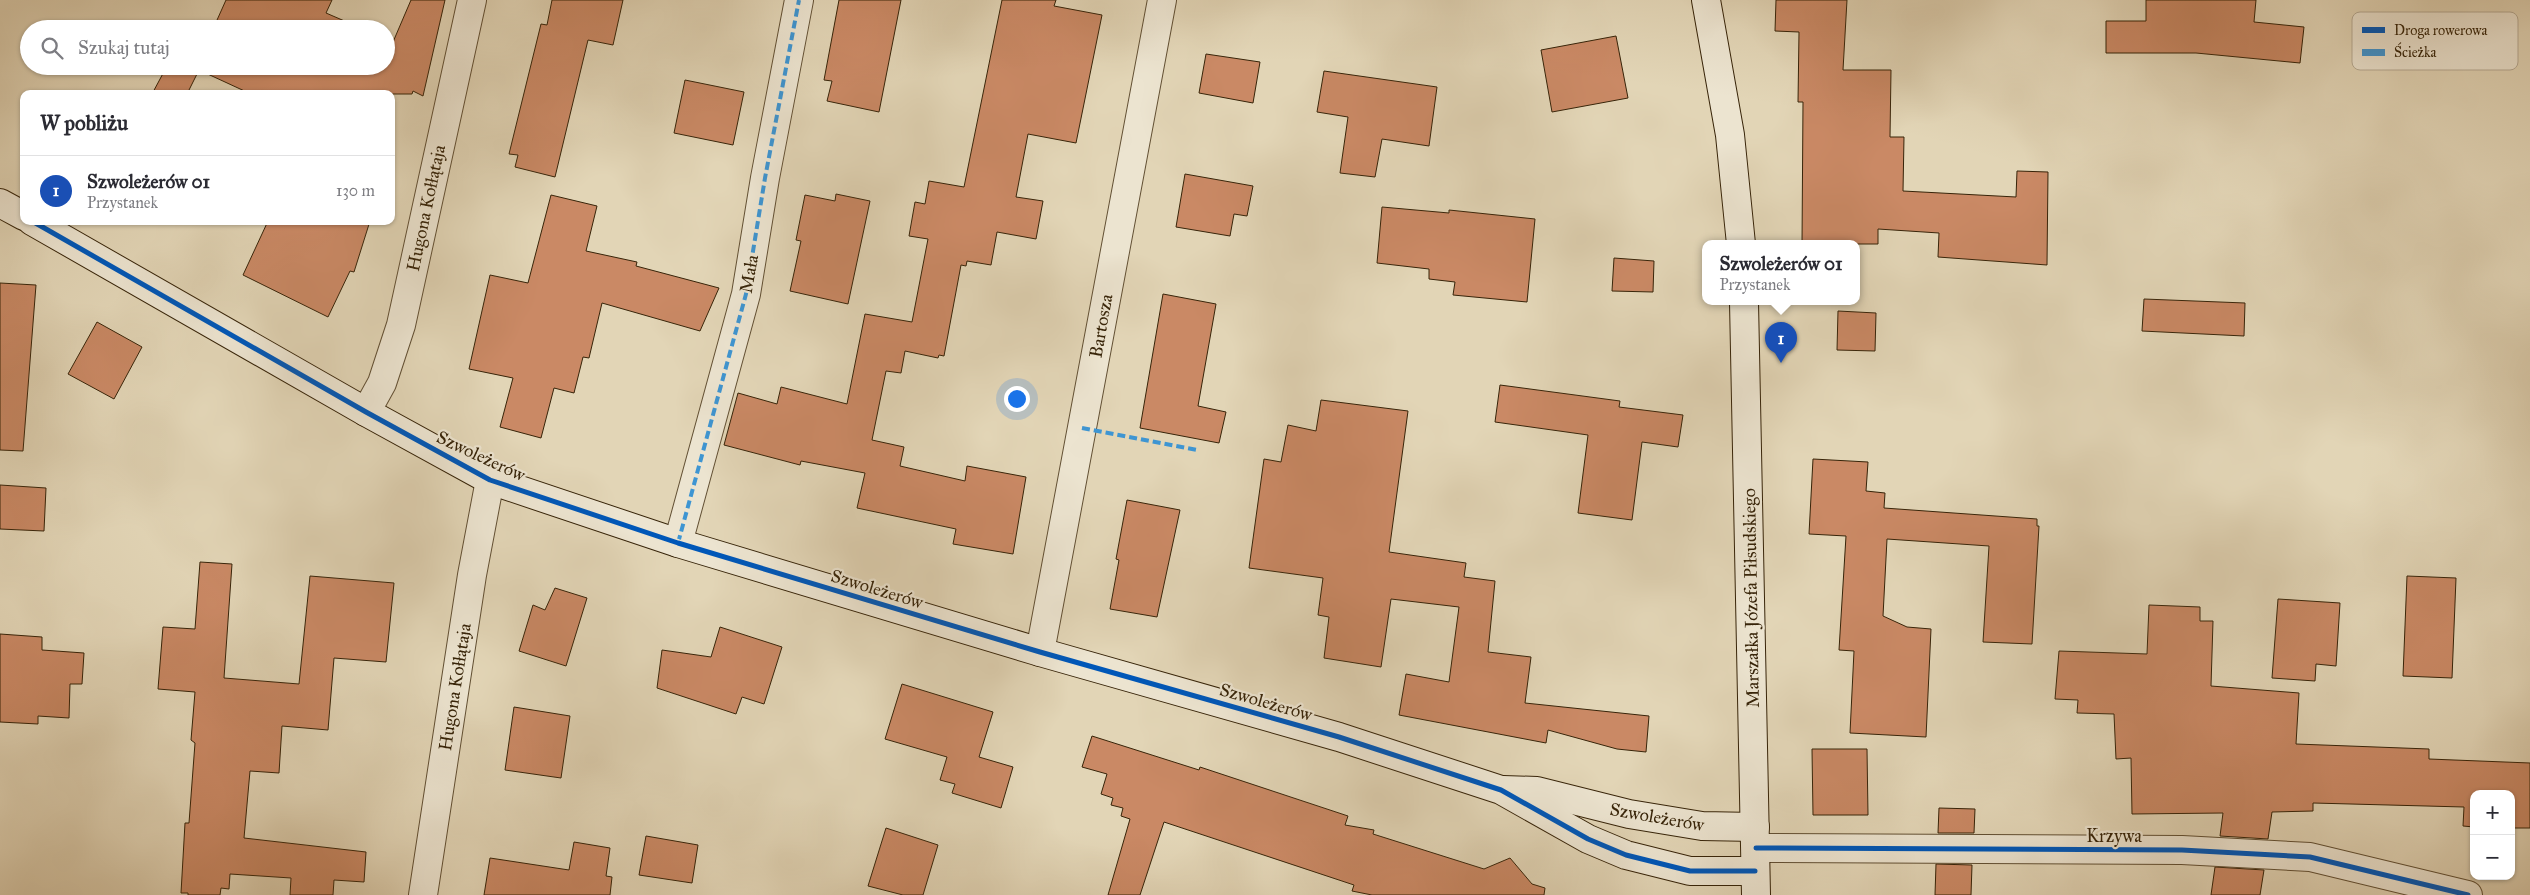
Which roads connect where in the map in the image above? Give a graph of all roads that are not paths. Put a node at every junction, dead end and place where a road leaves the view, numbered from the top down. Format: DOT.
graph roads {
  1 [pos="472,0"];
  2 [pos="799,0"];
  3 [pos="1162,0"];
  4 [pos="1706,0"];
  5 [pos="0,203"];
  6 [pos="20,214"];
  7 [pos="39,225"];
  8 [pos="1741,240"];
  9 [pos="1744,305"];
  10 [pos="366,412"];
  11 [pos="490,480"];
  12 [pos="678,543"];
  13 [pos="1040,652"];
  14 [pos="1502,790"];
  15 [pos="1755,860"];
  16 [pos="422,895"];
  17 [pos="2468,895"];
  1 -- 10 [label="street, Hugona Kołłątaja"];
  2 -- 12 [label="street, Mała"];
  3 -- 13 [label="street, Bartosza"];
  4 -- 8 [label="street"];
  5 -- 6 [label="street"];
  7 -- 10 [label="street, Szwoleżerów"];
  9 -- 15 [label="street, Marszałka Józefa Piłsudskiego"];
  10 -- 11 [label="street, Szwoleżerów"];
  11 -- 12 [label="street, Szwoleżerów"];
  11 -- 16 [label="street, Hugona Kołłątaja"];
  12 -- 13 [label="street, Szwoleżerów"];
  13 -- 14 [label="street, Szwoleżerów"];
  14 -- 15 [label="street, Szwoleżerów"];
  14 -- 15 [label="street, Szwoleżerów"];
  15 -- 17 [label="street, Krzywa"];
}
